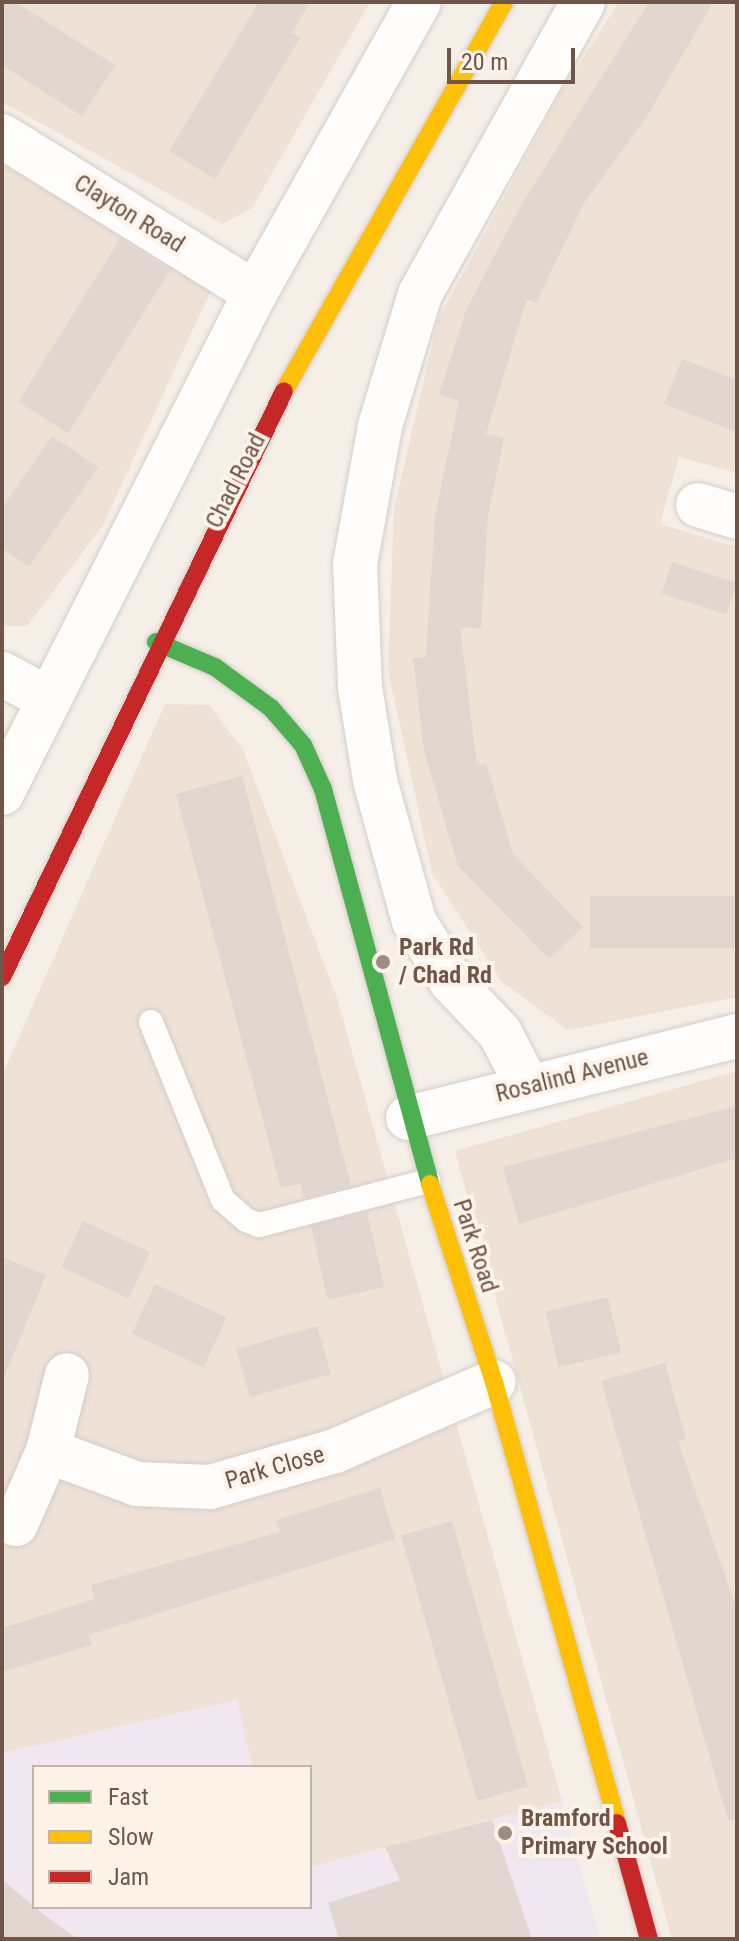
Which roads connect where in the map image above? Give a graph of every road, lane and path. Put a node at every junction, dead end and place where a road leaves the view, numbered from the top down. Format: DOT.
graph roads {
  1 [pos="419,2"];
  2 [pos="504,2"];
  3 [pos="583,2"];
  4 [pos="2,136"];
  5 [pos="255,293"];
  6 [pos="156,642"];
  7 [pos="2,674"];
  8 [pos="45,697"];
  9 [pos="2,793"];
  10 [pos="2,977"];
  11 [pos="151,1022"];
  12 [pos="737,1036"];
  13 [pos="527,1085"];
  14 [pos="408,1118"];
  15 [pos="428,1181"];
  16 [pos="67,1375"];
  17 [pos="494,1382"];
  18 [pos="48,1451"];
  19 [pos="16,1524"];
  20 [pos="649,1939"];
  1 -- 5 [label="street"];
  2 -- 6 [label="street, Chad Road"];
  3 -- 13 [label="street"];
  4 -- 5 [label="street, Clayton Road"];
  5 -- 8 [label="street"];
  6 -- 10 [label="street, Chad Road"];
  6 -- 14 [label="street, Park Road"];
  7 -- 8 [label="street"];
  8 -- 9 [label="street"];
  11 -- 15 [label="lane"];
  12 -- 13 [label="street, Rosalind Avenue"];
  13 -- 14 [label="street, Rosalind Avenue"];
  14 -- 15 [label="street, Park Road"];
  15 -- 17 [label="street, Park Road"];
  16 -- 18 [label="street"];
  17 -- 18 [label="street, Park Close"];
  17 -- 20 [label="street, Park Road"];
  18 -- 19 [label="street"];
}
